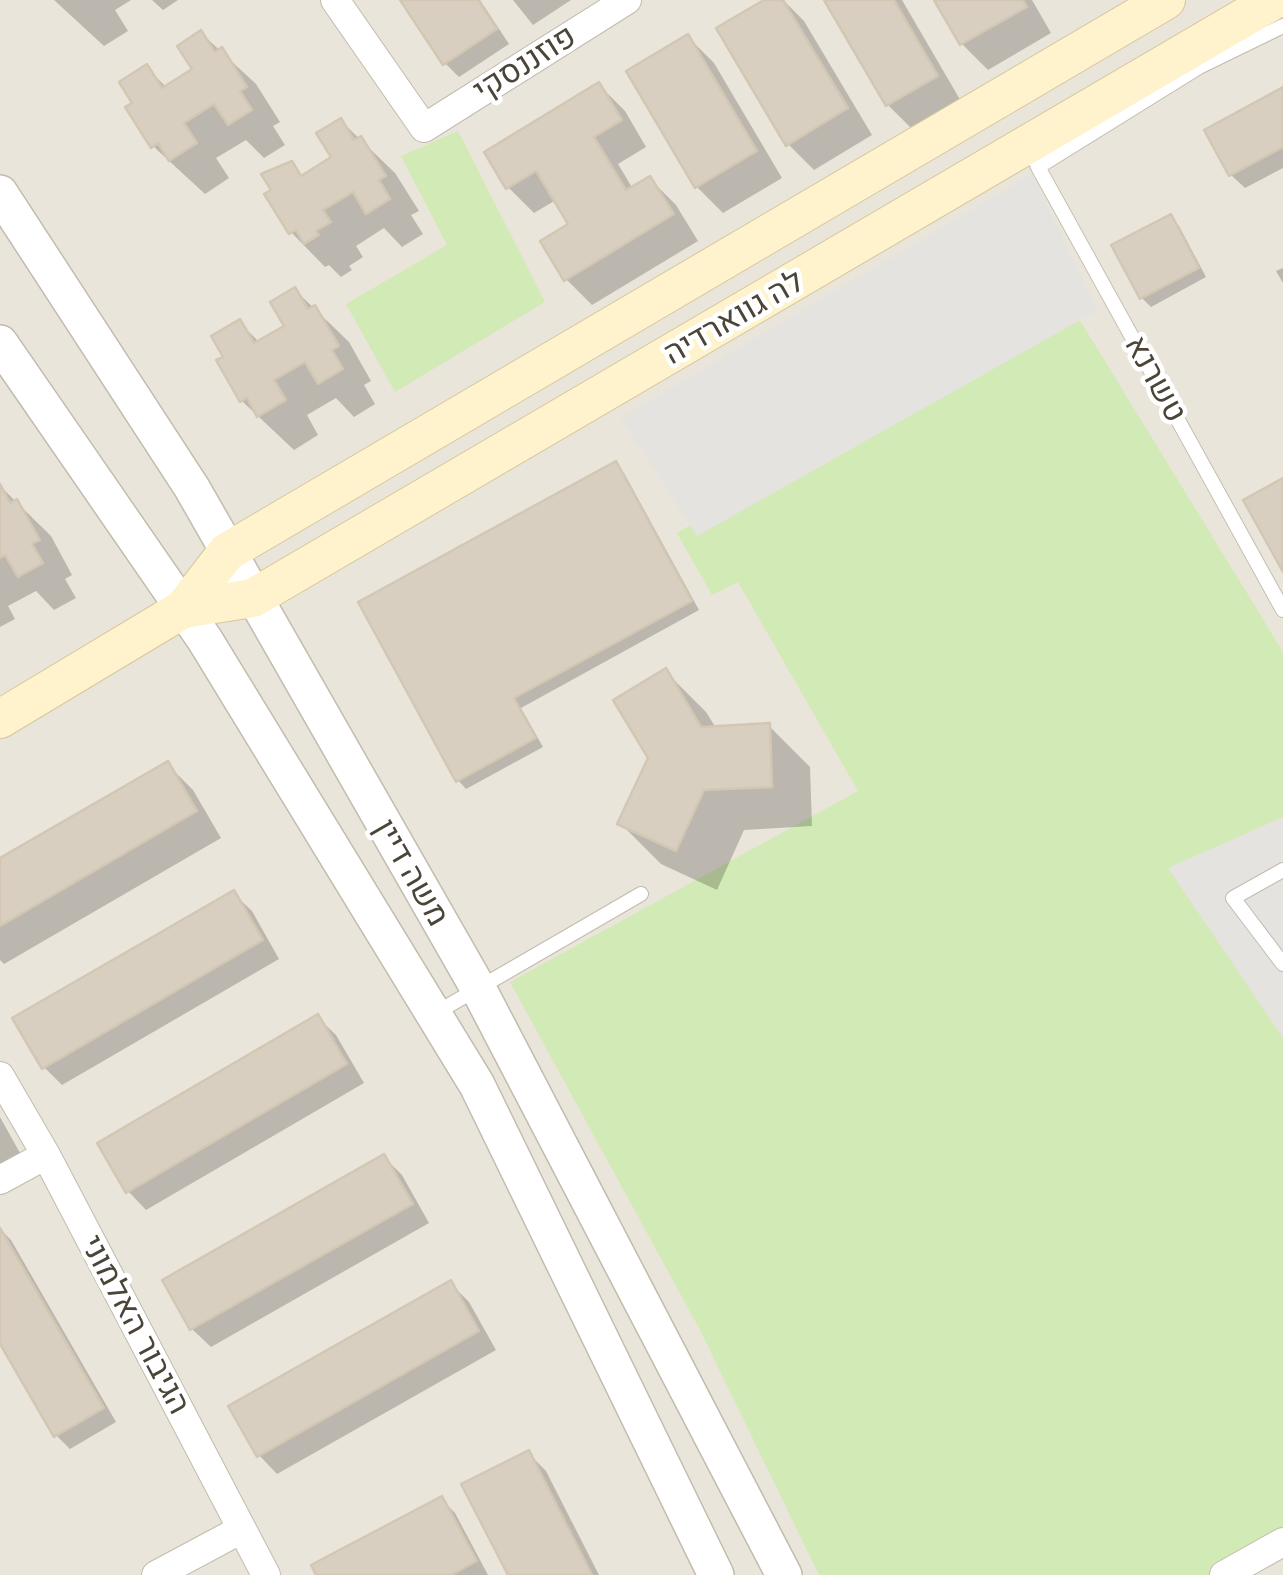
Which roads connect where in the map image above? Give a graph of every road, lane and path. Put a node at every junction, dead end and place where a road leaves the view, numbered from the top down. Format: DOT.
graph roads {
  1 [pos="336,0"];
  2 [pos="627,0"];
  3 [pos="1166,0"];
  4 [pos="1274,0"];
  5 [pos="1283,26"];
  6 [pos="1034,156"];
  7 [pos="0,194"];
  8 [pos="0,343"];
  9 [pos="227,552"];
  10 [pos="253,598"];
  11 [pos="183,610"];
  12 [pos="1283,610"];
  13 [pos="0,719"];
  14 [pos="1283,870"];
  15 [pos="640,894"];
  16 [pos="1283,964"];
  17 [pos="478,988"];
  18 [pos="434,1015"];
  19 [pos="0,1076"];
  20 [pos="46,1155"];
  21 [pos="0,1180"];
  22 [pos="242,1529"];
  23 [pos="1283,1542"];
  24 [pos="156,1575"];
  25 [pos="266,1575"];
  26 [pos="716,1575"];
  27 [pos="784,1575"];
  28 [pos="1224,1575"];
  1 -- 2 [label="street, פוזננסקי"];
  3 -- 9 [label="main road, לה גווארדיה"];
  4 -- 6 [label="main road, לה גווארדיה"];
  5 -- 6 [label="lane"];
  6 -- 10 [label="main road, לה גווארדיה"];
  6 -- 12 [label="lane, טשרנא"];
  7 -- 9 [label="street, משה דיין"];
  8 -- 11 [label="street, משה דיין"];
  9 -- 10 [label="street, משה דיין"];
  9 -- 11 [label="main road, לה גווארדיה"];
  10 -- 11 [label="main road, לה גווארדיה"];
  10 -- 17 [label="street, משה דיין"];
  11 -- 13 [label="main road, לה גווארדיה"];
  11 -- 18 [label="street, משה דיין"];
  14 -- 16 [label="lane"];
  15 -- 17 [label="lane"];
  17 -- 18 [label="lane"];
  17 -- 27 [label="street, משה דיין"];
  18 -- 26 [label="street, משה דיין"];
  19 -- 20 [label="street, הגיבור האלמוני"];
  20 -- 21 [label="street"];
  20 -- 22 [label="street, הגיבור האלמוני"];
  22 -- 24 [label="street"];
  22 -- 25 [label="street, הגיבור האלמוני"];
  23 -- 28 [label="street"];
}
